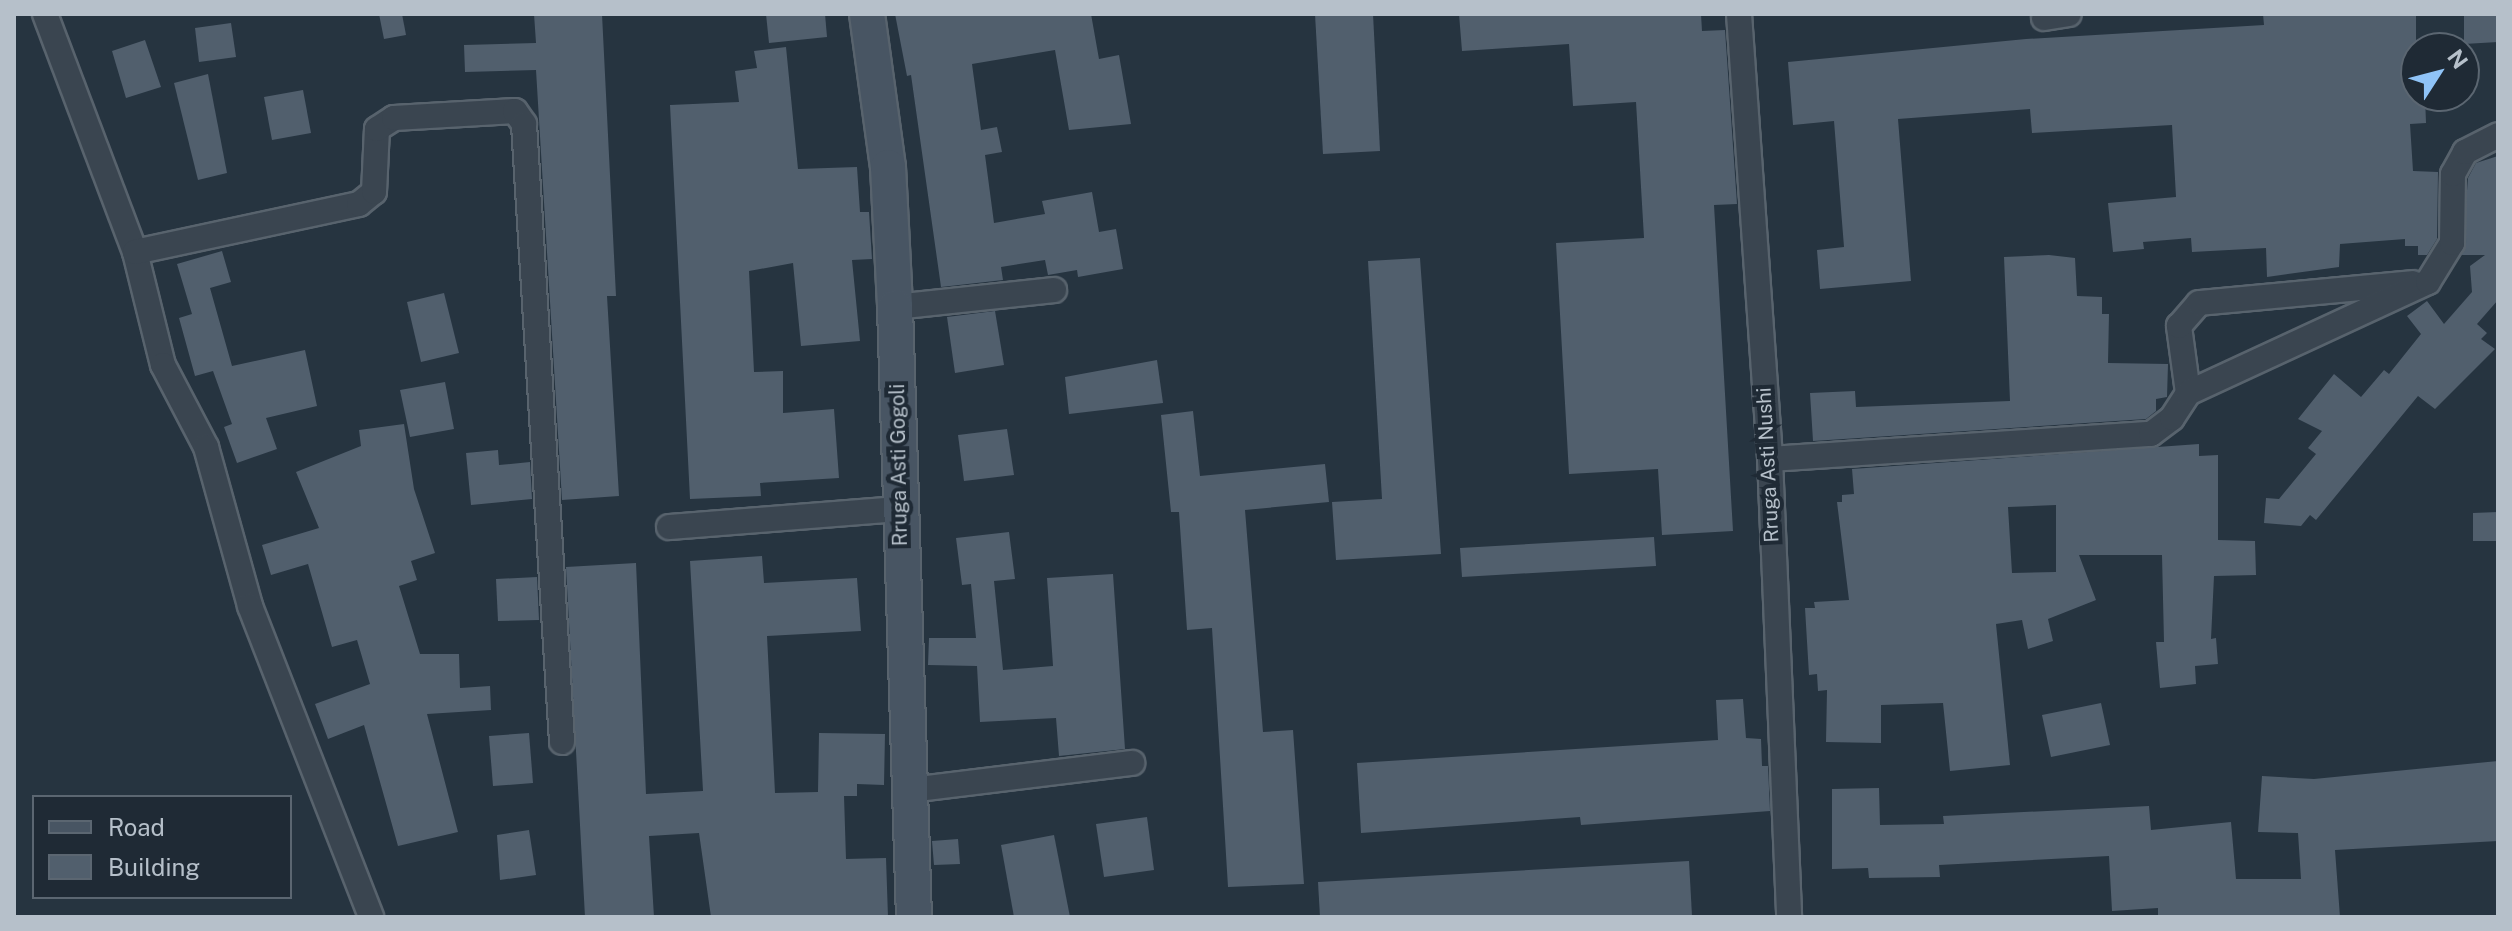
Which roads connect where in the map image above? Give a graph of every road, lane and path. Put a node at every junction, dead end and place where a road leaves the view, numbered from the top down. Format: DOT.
graph roads {
  1 [pos="45,14"];
  2 [pos="867,14"];
  3 [pos="1739,14"];
  4 [pos="2069,14"];
  5 [pos="2044,18"];
  6 [pos="2498,135"];
  7 [pos="135,252"];
  8 [pos="2428,282"];
  9 [pos="1054,290"];
  10 [pos="895,307"];
  11 [pos="2188,393"];
  12 [pos="1770,459"];
  13 [pos="899,509"];
  14 [pos="669,527"];
  15 [pos="562,742"];
  16 [pos="1132,763"];
  17 [pos="911,790"];
  18 [pos="371,917"];
  19 [pos="914,917"];
  20 [pos="1789,917"];
  1 -- 7 [label="street"];
  2 -- 10 [label="street, Rruga Asti Gogoli"];
  3 -- 12 [label="street, Rruga Asti Nushi"];
  4 -- 5 [label="street"];
  6 -- 8 [label="street"];
  7 -- 15 [label="street"];
  7 -- 18 [label="street"];
  8 -- 11 [label="street"];
  8 -- 11 [label="street"];
  9 -- 10 [label="street"];
  10 -- 13 [label="street, Rruga Asti Gogoli"];
  11 -- 12 [label="street"];
  12 -- 20 [label="street, Rruga Asti Nushi"];
  13 -- 14 [label="street"];
  13 -- 17 [label="street, Rruga Asti Gogoli"];
  16 -- 17 [label="street"];
  17 -- 19 [label="street, Rruga Asti Gogoli"];
}
